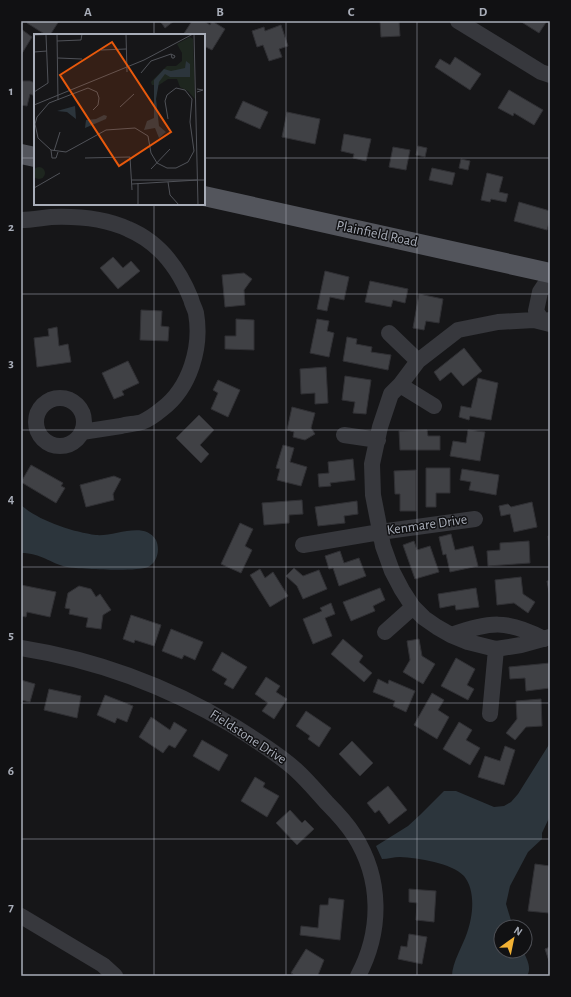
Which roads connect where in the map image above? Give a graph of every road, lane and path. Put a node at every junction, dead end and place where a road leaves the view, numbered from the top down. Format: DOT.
graph roads {
  1 [pos="458,21"];
  2 [pos="550,75"];
  3 [pos="21,154"];
  4 [pos="34,157"];
  5 [pos="205,196"];
  6 [pos="21,220"];
  7 [pos="550,272"];
  8 [pos="550,277"];
  9 [pos="548,321"];
  10 [pos="389,333"];
  11 [pos="418,361"];
  12 [pos="400,385"];
  13 [pos="434,406"];
  14 [pos="82,432"];
  15 [pos="344,435"];
  16 [pos="378,440"];
  17 [pos="475,519"];
  18 [pos="380,532"];
  19 [pos="303,546"];
  20 [pos="414,607"];
  21 [pos="385,632"];
  22 [pos="451,635"];
  23 [pos="547,638"];
  24 [pos="21,648"];
  25 [pos="496,649"];
  26 [pos="490,714"];
  27 [pos="21,916"];
  28 [pos="115,976"];
  29 [pos="358,976"];
  1 -- 2 [label="street"];
  3 -- 4 [label="main road"];
  5 -- 7 [label="main road, Plainfield Road"];
  6 -- 14 [label="street"];
  8 -- 9 [label="street, Kenmare Drive"];
  9 -- 11 [label="street, Kenmare Drive"];
  10 -- 11 [label="street"];
  11 -- 12 [label="street, Kenmare Drive"];
  12 -- 13 [label="street"];
  12 -- 16 [label="street, Kenmare Drive"];
  15 -- 16 [label="street"];
  16 -- 18 [label="street, Kenmare Drive"];
  17 -- 18 [label="street, Kenmare Drive"];
  18 -- 19 [label="street, Kenmare Drive"];
  18 -- 20 [label="street, Kenmare Drive"];
  20 -- 21 [label="street"];
  20 -- 22 [label="street, Kenmare Drive"];
  22 -- 23 [label="street, Kenmare Drive"];
  22 -- 25 [label="street, Kenmare Drive"];
  23 -- 25 [label="street, Kenmare Drive"];
  24 -- 29 [label="street, Fieldstone Drive"];
  25 -- 26 [label="street"];
  27 -- 28 [label="street"];
}
